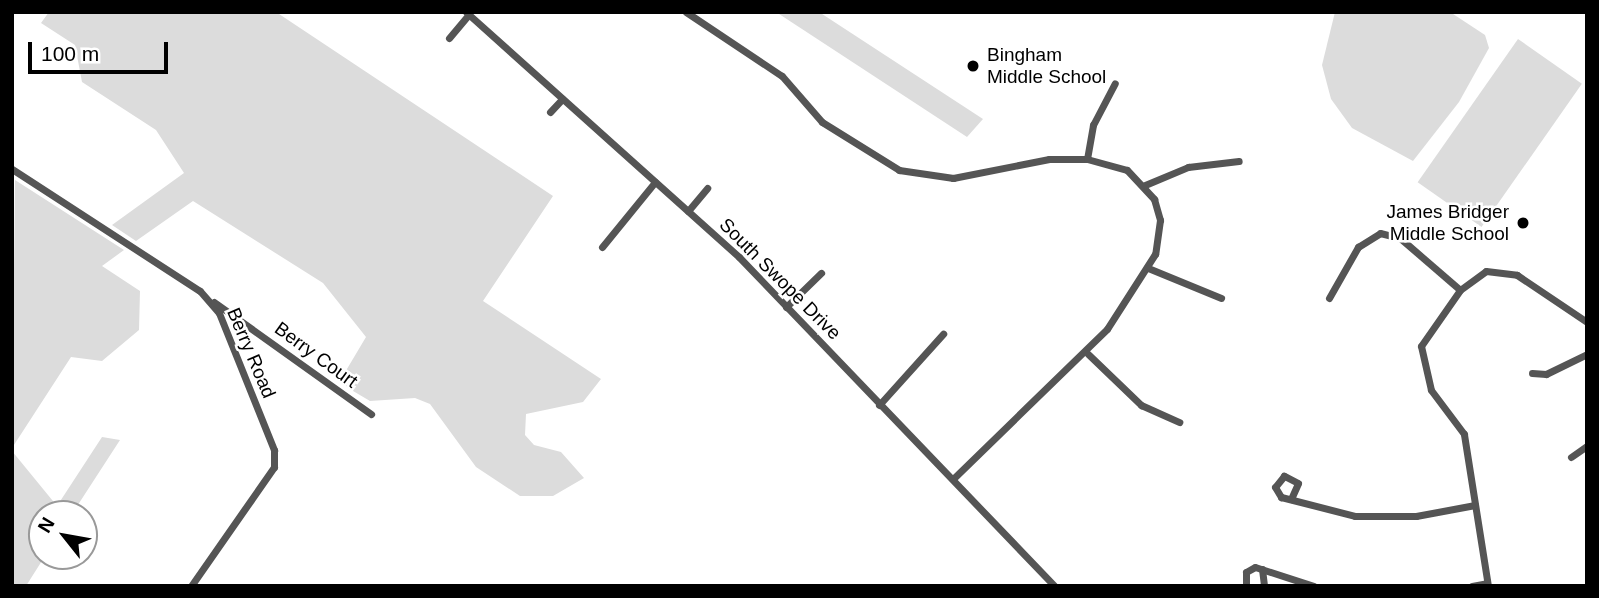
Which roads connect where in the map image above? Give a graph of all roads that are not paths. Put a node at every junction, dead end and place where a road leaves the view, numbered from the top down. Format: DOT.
graph roads {
  1 [pos="484,12"];
  2 [pos="686,12"];
  3 [pos="470,15"];
  4 [pos="449,38"];
  5 [pos="1115,83"];
  6 [pos="562,99"];
  7 [pos="550,112"];
  8 [pos="1087,159"];
  9 [pos="1240,161"];
  10 [pos="12,169"];
  11 [pos="655,182"];
  12 [pos="1145,186"];
  13 [pos="707,188"];
  14 [pos="688,211"];
  15 [pos="601,247"];
  16 [pos="1148,268"];
  17 [pos="821,273"];
  18 [pos="1460,290"];
  19 [pos="208,297"];
  20 [pos="1221,298"];
  21 [pos="1329,298"];
  22 [pos="786,307"];
  23 [pos="1587,322"];
  24 [pos="943,334"];
  25 [pos="1088,354"];
  26 [pos="1587,354"];
  27 [pos="1532,373"];
  28 [pos="879,405"];
  29 [pos="371,414"];
  30 [pos="1179,422"];
  31 [pos="1587,446"];
  32 [pos="1571,457"];
  33 [pos="953,479"];
  34 [pos="1291,499"];
  35 [pos="1475,505"];
  36 [pos="1261,569"];
  37 [pos="1488,584"];
  38 [pos="191,586"];
  39 [pos="1055,586"];
  40 [pos="1246,586"];
  41 [pos="1264,586"];
  42 [pos="1314,586"];
  43 [pos="1472,586"];
  1 -- 3 [label="street"];
  2 -- 8 [label="street"];
  3 -- 4 [label="street"];
  3 -- 6 [label="street, South Swope Drive"];
  5 -- 8 [label="street"];
  6 -- 7 [label="street"];
  6 -- 11 [label="street, South Swope Drive"];
  8 -- 12 [label="street"];
  9 -- 12 [label="street"];
  10 -- 19 [label="street, Berry Road"];
  11 -- 14 [label="street, South Swope Drive"];
  11 -- 15 [label="street"];
  12 -- 16 [label="street"];
  13 -- 14 [label="street"];
  14 -- 22 [label="street, South Swope Drive"];
  16 -- 20 [label="street"];
  16 -- 25 [label="street"];
  17 -- 22 [label="street"];
  18 -- 21 [label="street"];
  18 -- 23 [label="street"];
  18 -- 35 [label="street"];
  19 -- 29 [label="street, Berry Court"];
  19 -- 38 [label="street, Berry Road"];
  22 -- 28 [label="street, South Swope Drive"];
  24 -- 28 [label="street"];
  25 -- 30 [label="street"];
  25 -- 33 [label="street"];
  26 -- 27 [label="street"];
  28 -- 33 [label="street, South Swope Drive"];
  31 -- 32 [label="street"];
  33 -- 39 [label="street, South Swope Drive"];
  34 -- 35 [label="street"];
  35 -- 37 [label="street"];
  36 -- 40 [label="street"];
  36 -- 41 [label="street"];
  36 -- 42 [label="street"];
  37 -- 43 [label="street"];
}
